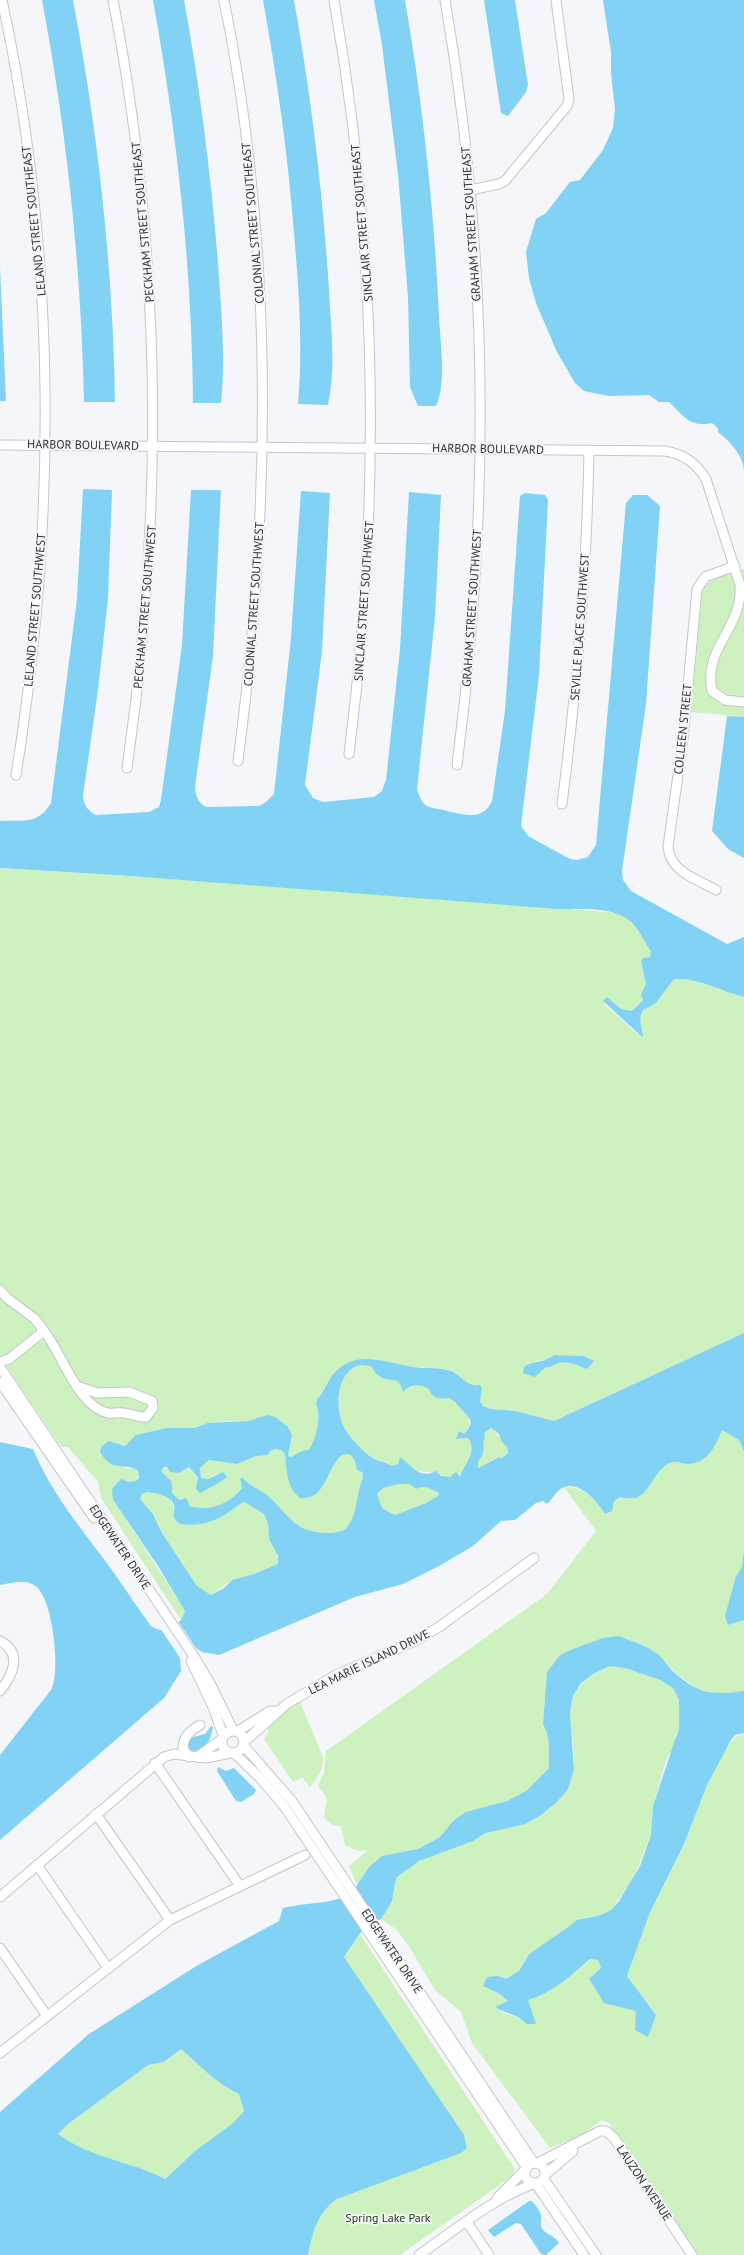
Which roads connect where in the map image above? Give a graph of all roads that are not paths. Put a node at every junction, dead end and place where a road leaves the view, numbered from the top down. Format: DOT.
graph roads {
  1 [pos="2,0"];
  2 [pos="113,0"];
  3 [pos="224,0"];
  4 [pos="334,0"];
  5 [pos="445,0"];
  6 [pos="556,0"];
  7 [pos="470,190"];
  8 [pos="0,445"];
  9 [pos="45,445"];
  10 [pos="154,446"];
  11 [pos="263,447"];
  12 [pos="372,448"];
  13 [pos="480,449"];
  14 [pos="589,450"];
  15 [pos="735,566"];
  16 [pos="744,702"];
  17 [pos="349,754"];
  18 [pos="238,761"];
  19 [pos="458,766"];
  20 [pos="127,768"];
  21 [pos="16,775"];
  22 [pos="562,804"];
  23 [pos="716,890"];
  24 [pos="0,1290"];
  25 [pos="44,1331"];
  26 [pos="6,1358"];
  27 [pos="0,1367"];
  28 [pos="0,1382"];
  29 [pos="77,1386"];
  30 [pos="98,1393"];
  31 [pos="100,1410"];
  32 [pos="534,1558"];
  33 [pos="165,1617"];
  34 [pos="0,1641"];
  35 [pos="194,1660"];
  36 [pos="0,1691"];
  37 [pos="276,1711"];
  38 [pos="200,1725"];
  39 [pos="236,1731"];
  40 [pos="222,1737"];
  41 [pos="244,1744"];
  42 [pos="232,1753"];
  43 [pos="193,1757"];
  44 [pos="155,1762"];
  45 [pos="96,1814"];
  46 [pos="305,1855"];
  47 [pos="37,1865"];
  48 [pos="240,1886"];
  49 [pos="346,1890"];
  50 [pos="0,1898"];
  51 [pos="170,1920"];
  52 [pos="372,1929"];
  53 [pos="0,1948"];
  54 [pos="108,1968"];
  55 [pos="402,1981"];
  56 [pos="47,2016"];
  57 [pos="444,2028"];
  58 [pos="0,2053"];
  59 [pos="587,2140"];
  60 [pos="531,2166"];
  61 [pos="540,2180"];
  62 [pos="482,2211"];
  63 [pos="467,2222"];
  64 [pos="419,2255"];
  65 [pos="489,2255"];
  66 [pos="584,2255"];
  67 [pos="596,2255"];
  68 [pos="692,2255"];
  1 -- 9 [label="street, LELAND STREET SOUTHEAST"];
  2 -- 10 [label="street, PECKHAM STREET SOUTHEAST"];
  3 -- 11 [label="street, COLONIAL STREET SOUTHEAST"];
  4 -- 12 [label="street, SINCLAIR STREET SOUTHEAST"];
  5 -- 7 [label="street, GRAHAM STREET SOUTHEAST"];
  6 -- 7 [label="street"];
  7 -- 13 [label="street, GRAHAM STREET SOUTHEAST"];
  8 -- 9 [label="street, HARBOR BOULEVARD"];
  9 -- 10 [label="street, HARBOR BOULEVARD"];
  9 -- 21 [label="street, LELAND STREET SOUTHWEST"];
  10 -- 11 [label="street, HARBOR BOULEVARD"];
  10 -- 20 [label="street, PECKHAM STREET SOUTHWEST"];
  11 -- 12 [label="street, HARBOR BOULEVARD"];
  11 -- 18 [label="street, COLONIAL STREET SOUTHWEST"];
  12 -- 13 [label="street, HARBOR BOULEVARD"];
  12 -- 17 [label="street, SINCLAIR STREET SOUTHWEST"];
  13 -- 14 [label="street, HARBOR BOULEVARD"];
  13 -- 19 [label="street, GRAHAM STREET SOUTHWEST"];
  14 -- 15 [label="street, HARBOR BOULEVARD"];
  14 -- 22 [label="street, SEVILLE PLACE SOUTHWEST"];
  15 -- 16 [label="street, HARBOR BOULEVARD"];
  15 -- 23 [label="street, COLLEEN STREET"];
  24 -- 25 [label="street"];
  25 -- 26 [label="street"];
  25 -- 29 [label="street"];
  27 -- 33 [label="street, EDGEWATER DRIVE"];
  28 -- 33 [label="street, EDGEWATER DRIVE"];
  29 -- 30 [label="street"];
  29 -- 31 [label="street"];
  30 -- 31 [label="street"];
  30 -- 31 [label="street"];
  32 -- 37 [label="street, LEA MARIE ISLAND DRIVE"];
  33 -- 35 [label="street, EDGEWATER DRIVE"];
  34 -- 36 [label="street"];
  35 -- 39 [label="street, EDGEWATER DRIVE"];
  35 -- 40 [label="street, EDGEWATER DRIVE"];
  37 -- 39 [label="street, LEA MARIE ISLAND DRIVE"];
  37 -- 41 [label="street, LEA MARIE ISLAND DRIVE"];
  38 -- 43 [label="street"];
  39 -- 40 [label="street, LEA MARIE ISLAND DRIVE"];
  39 -- 41 [label="street, EDGEWATER DRIVE"];
  40 -- 42 [label="street, EDGEWATER DRIVE"];
  40 -- 43 [label="street, LEA MARIE ISLAND DRIVE"];
  41 -- 42 [label="street, LEA MARIE ISLAND DRIVE"];
  41 -- 49 [label="street, EDGEWATER DRIVE"];
  42 -- 43 [label="street"];
  42 -- 49 [label="street, EDGEWATER DRIVE"];
  43 -- 44 [label="street"];
  44 -- 45 [label="street"];
  44 -- 48 [label="street"];
  45 -- 47 [label="street"];
  45 -- 51 [label="street"];
  46 -- 48 [label="street"];
  47 -- 50 [label="street"];
  47 -- 54 [label="street"];
  48 -- 51 [label="street"];
  49 -- 52 [label="street, EDGEWATER DRIVE"];
  51 -- 54 [label="street"];
  52 -- 55 [label="street, EDGEWATER DRIVE"];
  52 -- 57 [label="street, EDGEWATER DRIVE"];
  53 -- 56 [label="street"];
  54 -- 56 [label="street"];
  55 -- 57 [label="street"];
  55 -- 60 [label="street, EDGEWATER DRIVE"];
  56 -- 58 [label="street"];
  57 -- 60 [label="street, EDGEWATER DRIVE"];
  59 -- 60 [label="street, LAUZON AVENUE"];
  59 -- 61 [label="street, LAUZON AVENUE"];
  59 -- 68 [label="street, LAUZON AVENUE"];
  60 -- 61 [label="street"];
  60 -- 61 [label="street"];
  60 -- 62 [label="street, LAUZON AVENUE"];
  61 -- 62 [label="street, LAUZON AVENUE"];
  61 -- 66 [label="street"];
  61 -- 67 [label="street"];
  62 -- 63 [label="street"];
  63 -- 64 [label="street"];
  63 -- 65 [label="street"];
}
